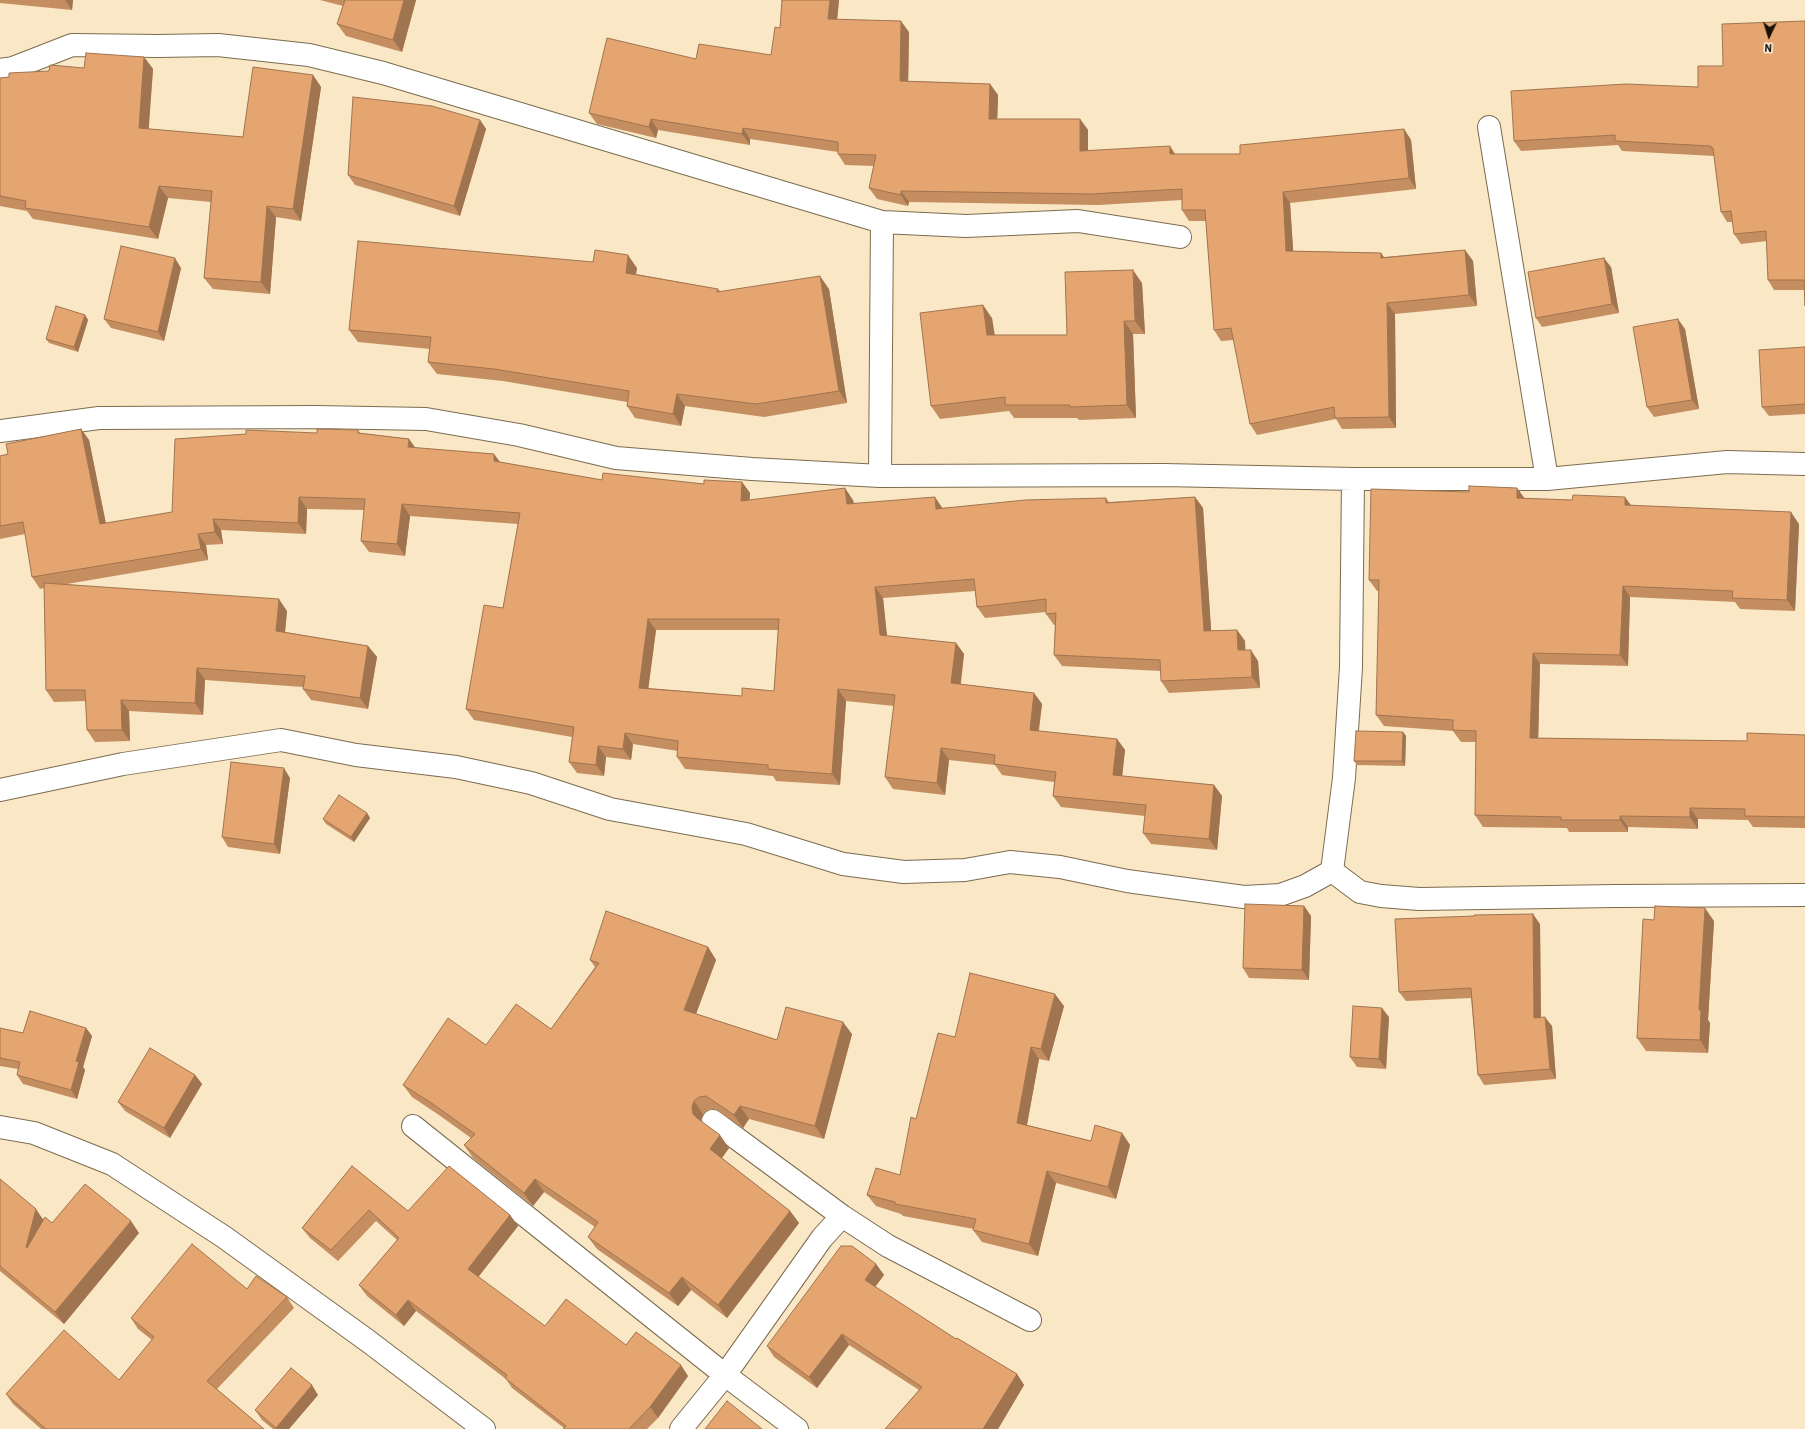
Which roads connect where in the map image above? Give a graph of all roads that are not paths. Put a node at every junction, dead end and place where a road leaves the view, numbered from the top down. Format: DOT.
graph roads {
  1 [pos="0,70"];
  2 [pos="1489,127"];
  3 [pos="882,222"];
  4 [pos="1180,237"];
  5 [pos="0,431"];
  6 [pos="1805,464"];
  7 [pos="880,476"];
  8 [pos="1353,479"];
  9 [pos="1547,479"];
  10 [pos="0,790"];
  11 [pos="1332,871"];
  12 [pos="1805,895"];
  13 [pos="713,1121"];
  14 [pos="413,1126"];
  15 [pos="0,1127"];
  16 [pos="842,1216"];
  17 [pos="1030,1320"];
  18 [pos="725,1375"];
  19 [pos="484,1429"];
  20 [pos="681,1429"];
  21 [pos="797,1429"];
  1 -- 3 [label="street"];
  2 -- 9 [label="street"];
  3 -- 4 [label="street"];
  3 -- 7 [label="street"];
  5 -- 7 [label="street"];
  6 -- 9 [label="street"];
  7 -- 8 [label="street"];
  8 -- 9 [label="street"];
  8 -- 11 [label="street"];
  10 -- 11 [label="street"];
  11 -- 12 [label="street"];
  13 -- 16 [label="street"];
  14 -- 18 [label="street"];
  15 -- 19 [label="street"];
  16 -- 17 [label="street"];
  16 -- 18 [label="street"];
  18 -- 20 [label="street"];
  18 -- 21 [label="street"];
}
